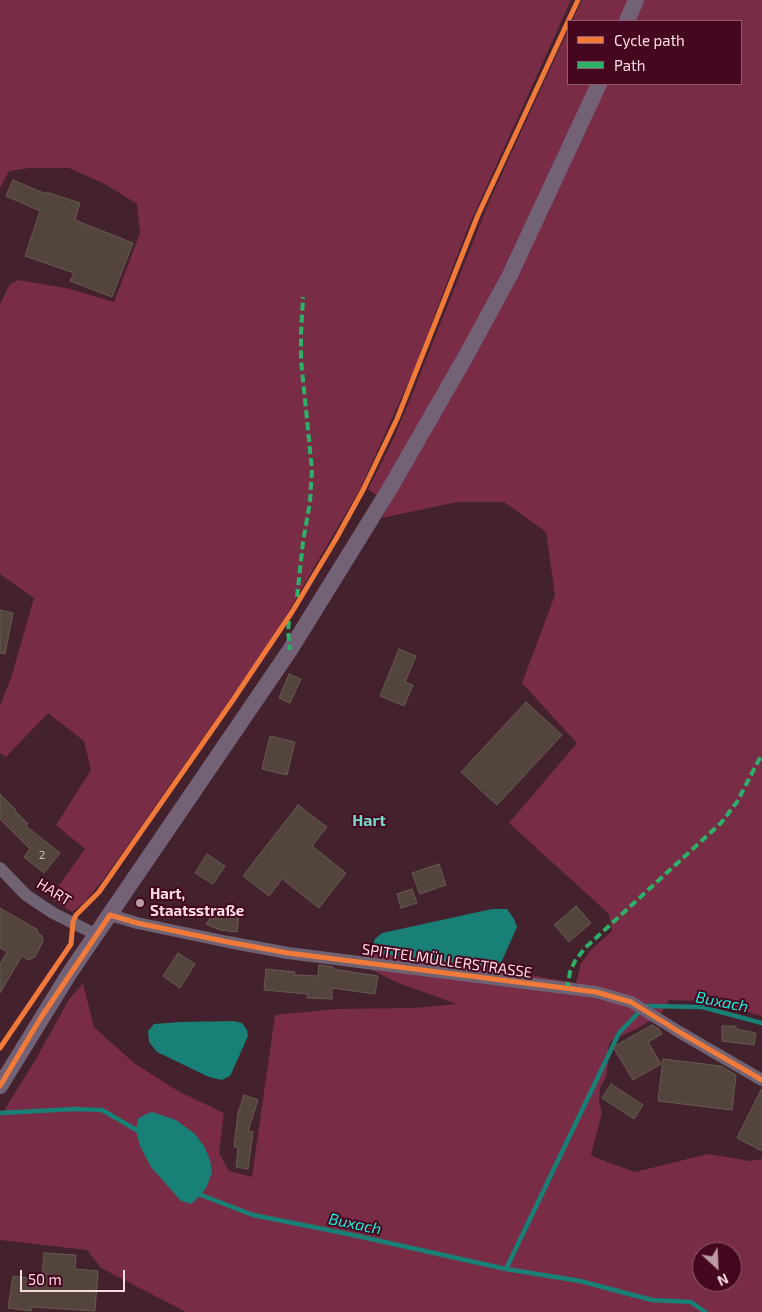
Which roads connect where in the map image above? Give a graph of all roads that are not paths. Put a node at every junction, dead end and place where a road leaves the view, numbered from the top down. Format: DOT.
graph roads {
  1 [pos="636,0"];
  2 [pos="627,20"];
  3 [pos="599,85"];
  4 [pos="0,868"];
  5 [pos="110,915"];
  6 [pos="97,935"];
  7 [pos="762,1080"];
  8 [pos="0,1086"];
  1 -- 2 [label="main road"];
  3 -- 5 [label="main road"];
  4 -- 6 [label="street, HART"];
  5 -- 6 [label="main road"];
  5 -- 7 [label="street, SPITTELMÜLLERSTRASSE"];
  6 -- 8 [label="main road"];
}
